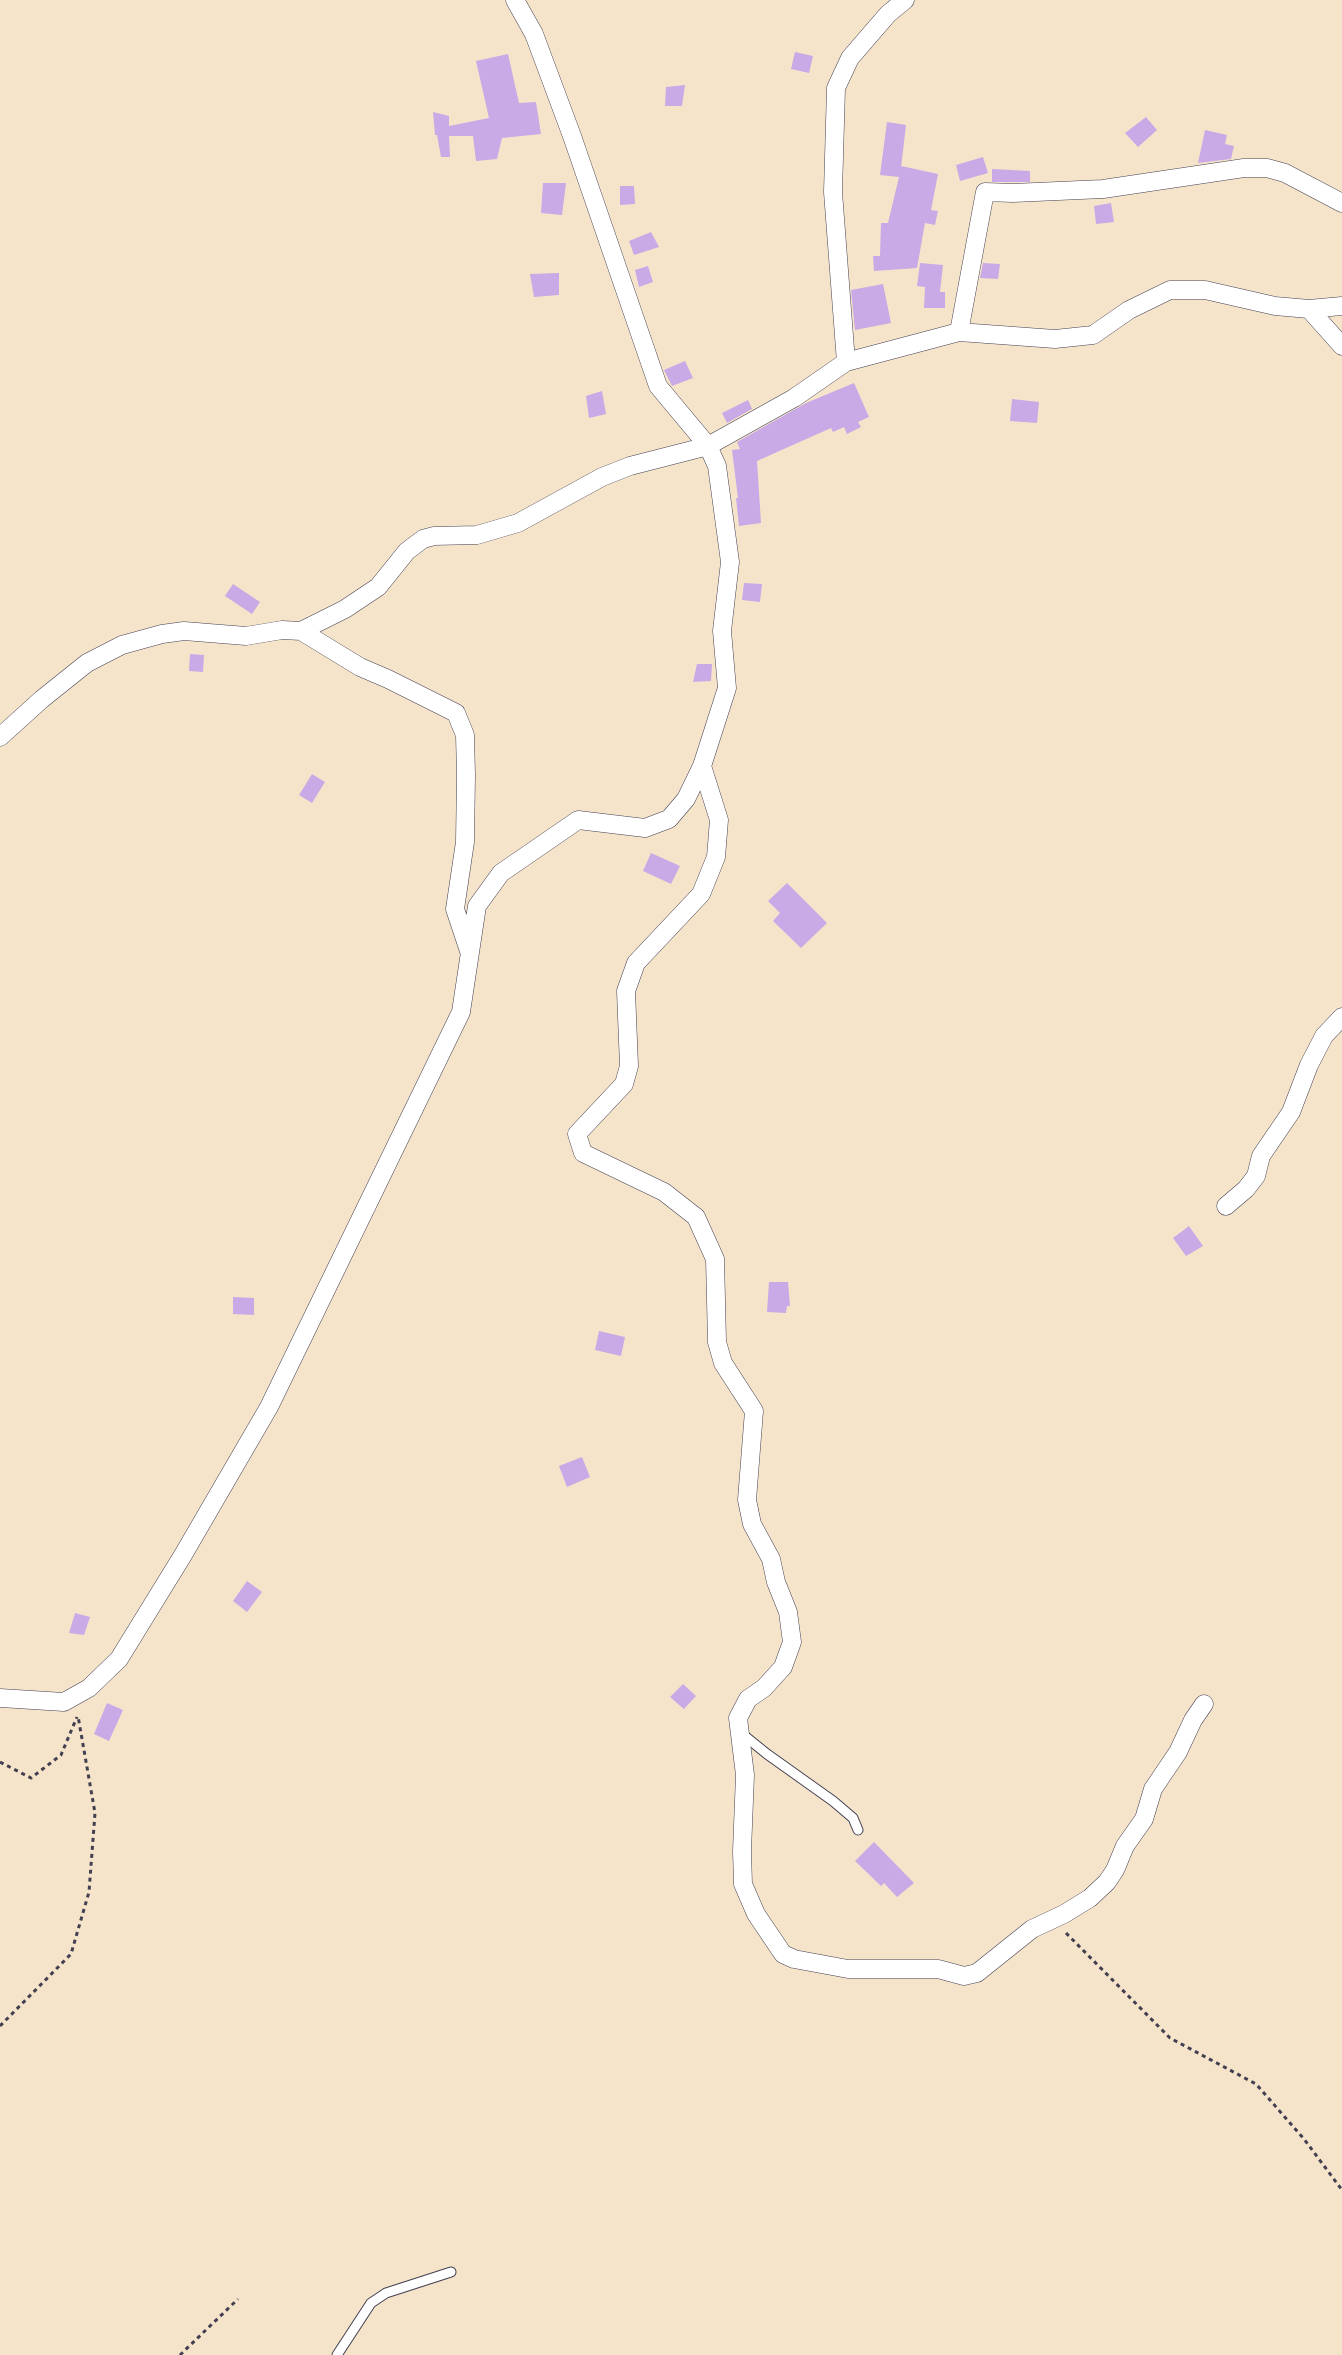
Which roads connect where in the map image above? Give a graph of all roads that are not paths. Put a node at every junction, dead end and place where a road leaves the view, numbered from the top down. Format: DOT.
graph roads {
  1 [pos="515,0"];
  2 [pos="905,0"];
  3 [pos="1342,203"];
  4 [pos="1342,306"];
  5 [pos="1309,309"];
  6 [pos="959,332"];
  7 [pos="1342,346"];
  8 [pos="846,362"];
  9 [pos="708,446"];
  10 [pos="301,631"];
  11 [pos="0,737"];
  12 [pos="702,766"];
  13 [pos="469,952"];
  14 [pos="1342,1017"];
  15 [pos="1226,1206"];
  16 [pos="0,1698"];
  17 [pos="1204,1704"];
  18 [pos="739,1731"];
  19 [pos="858,1830"];
  20 [pos="451,2272"];
  21 [pos="337,2355"];
  1 -- 9 [label="street"];
  2 -- 8 [label="street"];
  3 -- 6 [label="street"];
  4 -- 5 [label="street"];
  5 -- 6 [label="street"];
  5 -- 7 [label="street"];
  6 -- 8 [label="street"];
  8 -- 9 [label="street"];
  9 -- 10 [label="street"];
  9 -- 12 [label="street"];
  10 -- 11 [label="street"];
  10 -- 13 [label="street"];
  12 -- 13 [label="street"];
  12 -- 18 [label="street"];
  13 -- 16 [label="street"];
  14 -- 15 [label="street"];
  17 -- 18 [label="street"];
  18 -- 19 [label="lane"];
  20 -- 21 [label="lane"];
}
